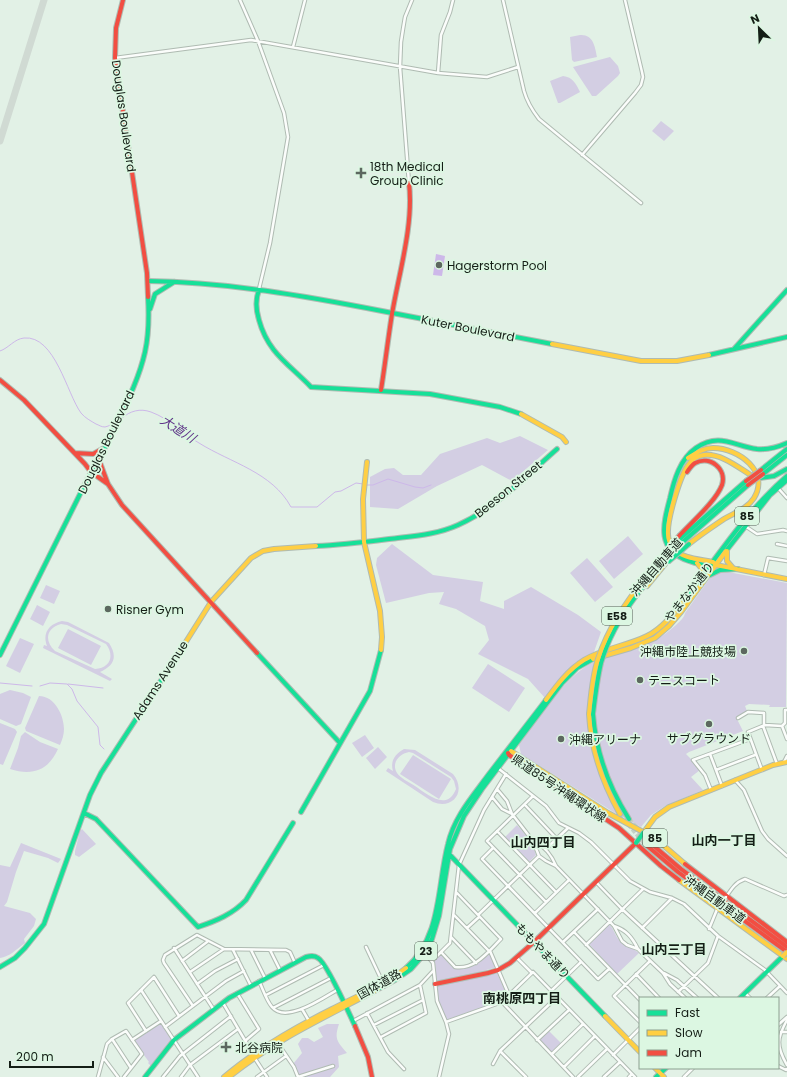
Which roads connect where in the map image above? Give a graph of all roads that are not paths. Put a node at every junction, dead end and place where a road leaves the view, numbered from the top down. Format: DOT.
graph roads {
  1 [pos="123,0"];
  2 [pos="240,0"];
  3 [pos="305,0"];
  4 [pos="412,0"];
  5 [pos="453,0"];
  6 [pos="503,0"];
  7 [pos="625,0"];
  8 [pos="258,41"];
  9 [pos="293,47"];
  10 [pos="115,58"];
  11 [pos="400,67"];
  12 [pos="518,67"];
  13 [pos="438,73"];
  14 [pos="582,155"];
  15 [pos="409,183"];
  16 [pos="641,203"];
  17 [pos="148,281"];
  18 [pos="175,281"];
  19 [pos="259,290"];
  20 [pos="787,290"];
  21 [pos="149,312"];
  22 [pos="392,314"];
  23 [pos="787,337"];
  24 [pos="733,350"];
  25 [pos="0,380"];
  26 [pos="381,390"];
  27 [pos="566,442"];
  28 [pos="787,443"];
  29 [pos="106,444"];
  30 [pos="557,449"];
  31 [pos="787,449"];
  32 [pos="74,452"];
  33 [pos="787,455"];
  34 [pos="99,460"];
  35 [pos="367,462"];
  36 [pos="682,465"];
  37 [pos="787,469"];
  38 [pos="91,472"];
  39 [pos="762,472"];
  40 [pos="787,476"];
  41 [pos="681,480"];
  42 [pos="787,480"];
  43 [pos="108,484"];
  44 [pos="778,488"];
  45 [pos="787,498"];
  46 [pos="745,526"];
  47 [pos="787,531"];
  48 [pos="682,538"];
  49 [pos="364,542"];
  50 [pos="777,544"];
  51 [pos="787,546"];
  52 [pos="727,550"];
  53 [pos="251,558"];
  54 [pos="787,561"];
  55 [pos="696,563"];
  56 [pos="713,564"];
  57 [pos="735,569"];
  58 [pos="764,575"];
  59 [pos="702,577"];
  60 [pos="707,577"];
  61 [pos="787,579"];
  62 [pos="210,602"];
  63 [pos="625,610"];
  64 [pos="0,655"];
  65 [pos="787,710"];
  66 [pos="591,714"];
  67 [pos="738,718"];
  68 [pos="786,722"];
  69 [pos="764,725"];
  70 [pos="782,726"];
  71 [pos="787,738"];
  72 [pos="750,739"];
  73 [pos="340,743"];
  74 [pos="510,752"];
  75 [pos="710,754"];
  76 [pos="755,755"];
  77 [pos="787,756"];
  78 [pos="786,762"];
  79 [pos="777,764"];
  80 [pos="499,769"];
  81 [pos="716,770"];
  82 [pos="762,770"];
  83 [pos="506,774"];
  84 [pos="735,780"];
  85 [pos="722,786"];
  86 [pos="497,789"];
  87 [pos="711,790"];
  88 [pos="492,796"];
  89 [pos="533,796"];
  90 [pos="525,805"];
  91 [pos="301,812"];
  92 [pos="84,813"];
  93 [pos="620,814"];
  94 [pos="512,815"];
  95 [pos="629,819"];
  96 [pos="293,823"];
  97 [pos="568,828"];
  98 [pos="497,831"];
  99 [pos="644,832"];
  100 [pos="557,839"];
  101 [pos="534,841"];
  102 [pos="636,844"];
  103 [pos="493,848"];
  104 [pos="546,849"];
  105 [pos="447,853"];
  106 [pos="539,856"];
  107 [pos="787,856"];
  108 [pos="530,865"];
  109 [pos="613,865"];
  110 [pos="459,866"];
  111 [pos="556,866"];
  112 [pos="519,875"];
  113 [pos="569,880"];
  114 [pos="596,882"];
  115 [pos="508,886"];
  116 [pos="643,889"];
  117 [pos="456,892"];
  118 [pos="556,892"];
  119 [pos="583,894"];
  120 [pos="726,896"];
  121 [pos="787,896"];
  122 [pos="672,898"];
  123 [pos="493,900"];
  124 [pos="546,902"];
  125 [pos="718,907"];
  126 [pos="598,909"];
  127 [pos="622,909"];
  128 [pos="534,913"];
  129 [pos="453,914"];
  130 [pos="478,916"];
  131 [pos="610,921"];
  132 [pos="614,926"];
  133 [pos="467,928"];
  134 [pos="549,928"];
  135 [pos="642,928"];
  136 [pos="709,929"];
  137 [pos="574,932"];
  138 [pos="718,936"];
  139 [pos="451,937"];
  140 [pos="207,942"];
  141 [pos="534,942"];
  142 [pos="563,942"];
  143 [pos="787,942"];
  144 [pos="586,945"];
  145 [pos="366,947"];
  146 [pos="787,947"];
  147 [pos="174,948"];
  148 [pos="224,949"];
  149 [pos="638,949"];
  150 [pos="233,950"];
  151 [pos="252,950"];
  152 [pos="270,950"];
  153 [pos="489,951"];
  154 [pos="442,952"];
  155 [pos="787,952"];
  156 [pos="425,953"];
  157 [pos="785,957"];
  158 [pos="517,958"];
  159 [pos="238,959"];
  160 [pos="182,960"];
  161 [pos="432,961"];
  162 [pos="650,961"];
  163 [pos="582,962"];
  164 [pos="295,963"];
  165 [pos="476,963"];
  166 [pos="324,965"];
  167 [pos="0,967"];
  168 [pos="609,968"];
  169 [pos="280,970"];
  170 [pos="433,970"];
  171 [pos="498,970"];
  172 [pos="244,971"];
  173 [pos="190,972"];
  174 [pos="767,972"];
  175 [pos="663,973"];
  176 [pos="532,974"];
  177 [pos="636,974"];
  178 [pos="566,976"];
  179 [pos="694,976"];
  180 [pos="265,978"];
  181 [pos="331,978"];
  182 [pos="259,982"];
  183 [pos="383,983"];
  184 [pos="197,984"];
  185 [pos="435,984"];
  186 [pos="420,985"];
  187 [pos="625,985"];
  188 [pos="251,986"];
  189 [pos="684,986"];
  190 [pos="780,986"];
  191 [pos="141,990"];
  192 [pos="337,990"];
  193 [pos="551,991"];
  194 [pos="678,992"];
  195 [pos="237,993"];
  196 [pos="745,993"];
  197 [pos="787,993"];
  198 [pos="266,995"];
  199 [pos="509,995"];
  200 [pos="206,997"];
  201 [pos="557,997"];
  202 [pos="658,997"];
  203 [pos="684,997"];
  204 [pos="696,997"];
  205 [pos="717,997"];
  206 [pos="741,997"];
  207 [pos="749,997"];
  208 [pos="768,997"];
  209 [pos="639,999"];
  210 [pos="423,1000"];
  211 [pos="502,1002"];
  212 [pos="223,1003"];
  213 [pos="345,1005"];
  214 [pos="193,1006"];
  215 [pos="273,1008"];
  216 [pos="302,1009"];
  217 [pos="214,1010"];
  218 [pos="569,1010"];
  219 [pos="367,1013"];
  220 [pos="179,1016"];
  221 [pos="231,1016"];
  222 [pos="787,1018"];
  223 [pos="161,1021"];
  224 [pos="309,1021"];
  225 [pos="352,1021"];
  226 [pos="639,1021"];
  227 [pos="446,1022"];
  228 [pos="583,1024"];
  229 [pos="779,1024"];
  230 [pos="374,1025"];
  231 [pos="165,1027"];
  232 [pos="525,1027"];
  233 [pos="238,1029"];
  234 [pos="639,1029"];
  235 [pos="146,1030"];
  236 [pos="781,1032"];
  237 [pos="787,1032"];
  238 [pos="595,1036"];
  239 [pos="381,1037"];
  240 [pos="112,1039"];
  241 [pos="132,1040"];
  242 [pos="174,1040"];
  243 [pos="537,1040"];
  244 [pos="628,1040"];
  245 [pos="245,1041"];
  246 [pos="779,1041"];
  247 [pos="277,1042"];
  248 [pos="779,1047"];
  249 [pos="607,1049"];
  250 [pos="500,1051"];
  251 [pos="639,1051"];
  252 [pos="182,1054"];
  253 [pos="552,1054"];
  254 [pos="254,1055"];
  255 [pos="613,1055"];
  256 [pos="103,1056"];
  257 [pos="286,1056"];
  258 [pos="620,1062"];
  259 [pos="493,1064"];
  260 [pos="190,1065"];
  261 [pos="787,1065"];
  262 [pos="333,1066"];
  263 [pos="564,1067"];
  264 [pos="131,1068"];
  265 [pos="404,1069"];
  266 [pos="692,1069"];
  267 [pos="263,1071"];
  268 [pos="632,1074"];
  269 [pos="662,1075"];
  270 [pos="98,1077"];
  271 [pos="118,1077"];
  272 [pos="124,1077"];
  273 [pos="145,1077"];
  274 [pos="163,1077"];
  275 [pos="181,1077"];
  276 [pos="197,1077"];
  277 [pos="224,1077"];
  278 [pos="229,1077"];
  279 [pos="257,1077"];
  280 [pos="267,1077"];
  281 [pos="298,1077"];
  282 [pos="372,1077"];
  283 [pos="440,1077"];
  284 [pos="526,1077"];
  285 [pos="573,1077"];
  286 [pos="578,1077"];
  287 [pos="604,1077"];
  288 [pos="629,1077"];
  289 [pos="635,1077"];
  290 [pos="656,1077"];
  291 [pos="684,1077"];
  1 -- 10 [label="main road, Douglas Boulevard"];
  2 -- 8 [label="street"];
  3 -- 9 [label="street"];
  4 -- 11 [label="street"];
  5 -- 13 [label="street"];
  6 -- 12 [label="street"];
  7 -- 14 [label="street"];
  8 -- 9 [label="street"];
  8 -- 10 [label="street"];
  8 -- 19 [label="street"];
  9 -- 11 [label="street"];
  10 -- 17 [label="main road, Douglas Boulevard"];
  11 -- 13 [label="street"];
  11 -- 15 [label="street"];
  12 -- 13 [label="street"];
  12 -- 14 [label="street"];
  14 -- 16 [label="street"];
  15 -- 22 [label="main road"];
  17 -- 18 [label="main road, Kuter Boulevard"];
  17 -- 21 [label="main road, Douglas Boulevard"];
  18 -- 19 [label="main road, Kuter Boulevard"];
  18 -- 21 [label="main road"];
  19 -- 22 [label="main road, Kuter Boulevard"];
  19 -- 26 [label="main road"];
  20 -- 24 [label="main road"];
  21 -- 29 [label="main road, Douglas Boulevard"];
  22 -- 24 [label="main road, Kuter Boulevard"];
  22 -- 26 [label="main road"];
  23 -- 24 [label="main road, Kuter Boulevard"];
  25 -- 32 [label="main road"];
  26 -- 27 [label="main road"];
  28 -- 36 [label="main road"];
  29 -- 32 [label="main road"];
  29 -- 34 [label="main road, Douglas Boulevard"];
  30 -- 49 [label="main road, Beeson Street"];
  31 -- 39 [label="main road, 沖縄自動車道"];
  32 -- 38 [label="main road"];
  33 -- 39 [label="main road, 沖縄自動車道"];
  34 -- 38 [label="main road, Douglas Boulevard"];
  34 -- 43 [label="main road"];
  35 -- 49 [label="main road"];
  36 -- 55 [label="main road"];
  36 -- 63 [label="main road, bridge"];
  37 -- 41 [label="main road"];
  38 -- 43 [label="main road"];
  38 -- 64 [label="main road, Douglas Boulevard"];
  39 -- 48 [label="main road, 沖縄自動車道, bridge"];
  40 -- 56 [label="main road, やまなか通り / 85"];
  41 -- 48 [label="main road"];
  41 -- 56 [label="main road"];
  42 -- 44 [label="main road, やまなか通り / 85"];
  43 -- 62 [label="main road"];
  44 -- 45 [label="street"];
  44 -- 46 [label="main road, やまなか通り / 85"];
  46 -- 47 [label="street"];
  46 -- 52 [label="main road, やまなか通り / 85"];
  48 -- 63 [label="main road, 沖縄自動車道 / E58, bridge"];
  48 -- 66 [label="main road, 沖縄自動車道 / E58, bridge"];
  49 -- 53 [label="main road, Beeson Street"];
  49 -- 73 [label="main road"];
  50 -- 51 [label="street"];
  52 -- 56 [label="main road, やまなか通り / 85"];
  52 -- 57 [label="main road"];
  53 -- 62 [label="main road, Adams Avenue"];
  54 -- 58 [label="street"];
  55 -- 56 [label="main road"];
  55 -- 59 [label="main road"];
  56 -- 57 [label="main road"];
  56 -- 59 [label="main road, やまなか通り / 85"];
  56 -- 60 [label="main road, やまなか通り / 85"];
  57 -- 58 [label="main road"];
  57 -- 60 [label="main road"];
  58 -- 61 [label="main road"];
  59 -- 74 [label="main road, やまなか通り / 85"];
  60 -- 74 [label="main road, やまなか通り / 85"];
  62 -- 73 [label="main road"];
  62 -- 92 [label="main road, Adams Avenue"];
  63 -- 66 [label="main road, 沖縄自動車道 / E58, bridge"];
  65 -- 68 [label="street"];
  66 -- 93 [label="main road, 沖縄自動車道 / E58"];
  66 -- 95 [label="main road, 沖縄自動車道 / E58"];
  67 -- 69 [label="street"];
  68 -- 70 [label="street"];
  69 -- 70 [label="street"];
  69 -- 72 [label="street"];
  69 -- 79 [label="street"];
  70 -- 71 [label="street"];
  72 -- 75 [label="street"];
  72 -- 76 [label="street"];
  73 -- 91 [label="main road"];
  74 -- 80 [label="main road, 国体道路 / 23"];
  74 -- 99 [label="main road, 県道85号沖縄環状線 / 85"];
  74 -- 102 [label="main road, 県道85号沖縄環状線 / 85"];
  74 -- 105 [label="main road, 国体道路 / 23"];
  75 -- 81 [label="street"];
  75 -- 87 [label="street"];
  76 -- 81 [label="street"];
  76 -- 82 [label="street"];
  77 -- 78 [label="street"];
  78 -- 79 [label="main road"];
  79 -- 82 [label="main road"];
  80 -- 83 [label="street"];
  80 -- 105 [label="main road, 国体道路 / 23"];
  81 -- 85 [label="street"];
  82 -- 84 [label="main road"];
  83 -- 86 [label="street"];
  83 -- 89 [label="street"];
  84 -- 85 [label="main road"];
  84 -- 107 [label="street"];
  85 -- 87 [label="main road"];
  86 -- 88 [label="street"];
  86 -- 94 [label="street"];
  87 -- 99 [label="main road"];
  88 -- 94 [label="street"];
  88 -- 110 [label="street"];
  89 -- 90 [label="street"];
  89 -- 97 [label="street"];
  90 -- 94 [label="street"];
  90 -- 100 [label="street"];
  92 -- 96 [label="main road"];
  92 -- 167 [label="main road, Adams Avenue"];
  94 -- 98 [label="street"];
  94 -- 101 [label="street"];
  97 -- 100 [label="street"];
  97 -- 109 [label="street"];
  98 -- 103 [label="street"];
  98 -- 108 [label="street"];
  99 -- 102 [label="main road, bridge"];
  99 -- 120 [label="main road, 県道85号沖縄環状線 / 85"];
  100 -- 104 [label="street"];
  101 -- 104 [label="street"];
  101 -- 106 [label="street"];
  102 -- 109 [label="main road"];
  102 -- 125 [label="main road, 県道85号沖縄環状線 / 85"];
  103 -- 112 [label="street"];
  103 -- 115 [label="street"];
  104 -- 111 [label="street"];
  105 -- 110 [label="main road, ももやま通り"];
  105 -- 156 [label="main road, 国体道路 / 23"];
  105 -- 183 [label="main road, 国体道路 / 23"];
  106 -- 108 [label="street"];
  106 -- 111 [label="street"];
  108 -- 112 [label="street"];
  108 -- 118 [label="street"];
  109 -- 114 [label="main road"];
  109 -- 116 [label="street"];
  110 -- 117 [label="street"];
  110 -- 123 [label="main road, ももやま通り"];
  111 -- 113 [label="street"];
  112 -- 115 [label="street"];
  112 -- 124 [label="street"];
  113 -- 118 [label="street"];
  113 -- 119 [label="street"];
  114 -- 119 [label="main road"];
  114 -- 127 [label="street"];
  115 -- 123 [label="street"];
  115 -- 128 [label="street"];
  116 -- 122 [label="street"];
  116 -- 127 [label="street"];
  117 -- 129 [label="street"];
  117 -- 130 [label="street"];
  118 -- 124 [label="street"];
  119 -- 126 [label="street"];
  119 -- 134 [label="main road"];
  120 -- 121 [label="street"];
  120 -- 125 [label="street, bridge"];
  120 -- 143 [label="main road, 県道85号沖縄環状線 / 85"];
  122 -- 135 [label="street"];
  122 -- 136 [label="street"];
  123 -- 130 [label="street"];
  123 -- 141 [label="main road, ももやま通り"];
  124 -- 128 [label="street"];
  125 -- 136 [label="street"];
  125 -- 157 [label="main road, 県道85号沖縄環状線 / 85"];
  126 -- 131 [label="street"];
  126 -- 137 [label="street"];
  127 -- 131 [label="street"];
  127 -- 135 [label="street"];
  128 -- 134 [label="street"];
  129 -- 133 [label="street"];
  129 -- 139 [label="street"];
  130 -- 133 [label="street"];
  130 -- 153 [label="street"];
  131 -- 132 [label="street"];
  131 -- 144 [label="street"];
  132 -- 149 [label="street"];
  132 -- 149 [label="street"];
  133 -- 153 [label="street"];
  134 -- 141 [label="main road"];
  134 -- 142 [label="street"];
  135 -- 179 [label="street"];
  136 -- 138 [label="street"];
  137 -- 142 [label="street"];
  137 -- 144 [label="street"];
  138 -- 174 [label="street"];
  138 -- 179 [label="street"];
  139 -- 154 [label="street"];
  139 -- 165 [label="street"];
  140 -- 147 [label="street"];
  140 -- 148 [label="street"];
  140 -- 160 [label="street"];
  141 -- 158 [label="main road"];
  141 -- 178 [label="main road, ももやま通り"];
  142 -- 163 [label="street"];
  144 -- 168 [label="street"];
  145 -- 183 [label="street"];
  146 -- 155 [label="main road, 沖縄自動車道"];
  147 -- 160 [label="street"];
  147 -- 214 [label="street"];
  148 -- 150 [label="street"];
  148 -- 173 [label="street"];
  149 -- 162 [label="street"];
  150 -- 151 [label="street"];
  150 -- 159 [label="street"];
  151 -- 152 [label="street"];
  151 -- 180 [label="street"];
  152 -- 164 [label="street"];
  152 -- 169 [label="street"];
  153 -- 165 [label="street"];
  153 -- 171 [label="street"];
  154 -- 161 [label="street"];
  154 -- 165 [label="street"];
  155 -- 157 [label="main road, bridge"];
  156 -- 161 [label="street"];
  156 -- 213 [label="main road, 国体道路 / 23"];
  157 -- 174 [label="main road"];
  158 -- 171 [label="main road"];
  158 -- 176 [label="street"];
  159 -- 172 [label="street"];
  159 -- 184 [label="street"];
  160 -- 173 [label="street"];
  161 -- 170 [label="street"];
  162 -- 175 [label="street"];
  162 -- 177 [label="street"];
  163 -- 168 [label="street"];
  163 -- 178 [label="street"];
  164 -- 166 [label="main road"];
  164 -- 169 [label="main road"];
  166 -- 181 [label="main road"];
  166 -- 198 [label="street"];
  168 -- 187 [label="street"];
  169 -- 180 [label="main road"];
  170 -- 185 [label="street"];
  170 -- 186 [label="street"];
  171 -- 185 [label="main road"];
  171 -- 199 [label="street"];
  172 -- 188 [label="street"];
  172 -- 200 [label="street"];
  173 -- 184 [label="street"];
  174 -- 190 [label="street"];
  174 -- 196 [label="main road"];
  175 -- 189 [label="street"];
  175 -- 194 [label="street"];
  176 -- 193 [label="street"];
  176 -- 199 [label="street"];
  177 -- 187 [label="street"];
  177 -- 202 [label="street"];
  178 -- 193 [label="street"];
  178 -- 244 [label="main road, ももやま通り"];
  179 -- 189 [label="street"];
  179 -- 205 [label="street"];
  180 -- 182 [label="main road"];
  181 -- 192 [label="main road"];
  181 -- 215 [label="street"];
  182 -- 188 [label="main road"];
  182 -- 198 [label="street"];
  183 -- 213 [label="main road, 国体道路 / 23"];
  184 -- 200 [label="street"];
  185 -- 227 [label="street"];
  186 -- 210 [label="street"];
  186 -- 219 [label="street"];
  187 -- 209 [label="street"];
  187 -- 226 [label="street"];
  188 -- 195 [label="main road"];
  189 -- 194 [label="street"];
  189 -- 204 [label="street"];
  190 -- 197 [label="street"];
  190 -- 208 [label="street"];
  191 -- 220 [label="street"];
  191 -- 223 [label="street"];
  191 -- 235 [label="street"];
  192 -- 213 [label="main road"];
  192 -- 216 [label="street"];
  193 -- 201 [label="street"];
  194 -- 203 [label="street"];
  195 -- 212 [label="main road"];
  195 -- 245 [label="street"];
  196 -- 206 [label="main road"];
  196 -- 207 [label="street"];
  198 -- 215 [label="street"];
  199 -- 211 [label="street"];
  200 -- 214 [label="street"];
  200 -- 217 [label="street"];
  201 -- 218 [label="street"];
  201 -- 232 [label="street"];
  210 -- 230 [label="street"];
  210 -- 239 [label="street"];
  211 -- 227 [label="street"];
  211 -- 232 [label="street"];
  212 -- 217 [label="main road"];
  212 -- 221 [label="street"];
  213 -- 224 [label="main road, 国体道路 / 23"];
  213 -- 225 [label="main road"];
  213 -- 247 [label="main road, 国体道路 / 23"];
  214 -- 220 [label="street"];
  215 -- 216 [label="street"];
  216 -- 224 [label="street"];
  217 -- 242 [label="main road"];
  218 -- 228 [label="street"];
  218 -- 243 [label="street"];
  219 -- 225 [label="street"];
  219 -- 230 [label="street"];
  220 -- 231 [label="street"];
  221 -- 233 [label="street"];
  221 -- 252 [label="street"];
  222 -- 229 [label="street"];
  222 -- 236 [label="street"];
  223 -- 231 [label="street"];
  223 -- 235 [label="street"];
  224 -- 254 [label="main road, 国体道路 / 23"];
  225 -- 282 [label="main road"];
  227 -- 283 [label="street"];
  228 -- 238 [label="street"];
  228 -- 253 [label="street"];
  230 -- 239 [label="street"];
  231 -- 242 [label="street"];
  232 -- 243 [label="street"];
  232 -- 250 [label="street"];
  233 -- 245 [label="street"];
  233 -- 260 [label="street"];
  234 -- 244 [label="street"];
  235 -- 241 [label="street"];
  236 -- 237 [label="street"];
  236 -- 246 [label="street"];
  238 -- 249 [label="street"];
  238 -- 263 [label="street"];
  239 -- 265 [label="street"];
  240 -- 241 [label="street"];
  240 -- 256 [label="street"];
  240 -- 264 [label="street"];
  241 -- 264 [label="street"];
  242 -- 252 [label="street"];
  242 -- 273 [label="main road"];
  243 -- 253 [label="street"];
  244 -- 251 [label="main road, ももやま通り"];
  244 -- 255 [label="street"];
  245 -- 254 [label="street"];
  247 -- 254 [label="main road, 国体道路 / 23"];
  247 -- 257 [label="street"];
  248 -- 261 [label="street"];
  249 -- 255 [label="street"];
  249 -- 286 [label="street"];
  250 -- 259 [label="street"];
  250 -- 284 [label="street"];
  252 -- 260 [label="street"];
  252 -- 274 [label="street"];
  253 -- 263 [label="street"];
  254 -- 267 [label="street"];
  254 -- 277 [label="main road, 国体道路 / 23"];
  254 -- 278 [label="main road, 国体道路 / 23"];
  255 -- 258 [label="street"];
  256 -- 270 [label="street"];
  256 -- 271 [label="street"];
  257 -- 267 [label="street"];
  257 -- 281 [label="street"];
  258 -- 268 [label="street"];
  258 -- 287 [label="street"];
  260 -- 275 [label="street"];
  260 -- 276 [label="street"];
  262 -- 281 [label="street"];
  263 -- 285 [label="street"];
  264 -- 272 [label="street"];
  266 -- 291 [label="street"];
  267 -- 279 [label="street"];
  267 -- 280 [label="street"];
  268 -- 288 [label="street"];
  268 -- 289 [label="street"];
  269 -- 290 [label="main road"];
}
